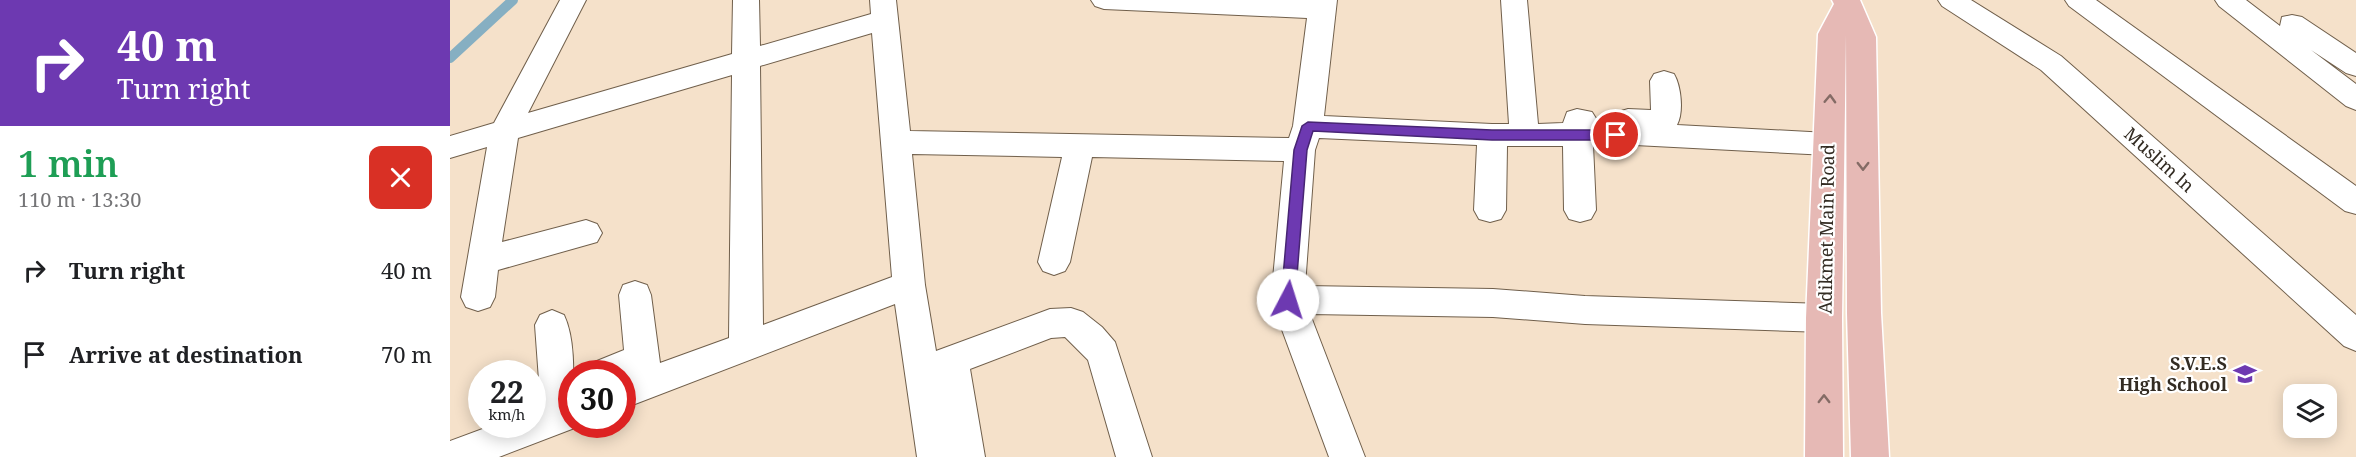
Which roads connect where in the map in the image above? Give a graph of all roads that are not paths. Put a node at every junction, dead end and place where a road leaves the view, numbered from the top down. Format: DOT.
graph roads {
  1 [pos="573,0"];
  2 [pos="746,0"];
  3 [pos="1104,0"];
  4 [pos="1514,0"];
  5 [pos="1951,0"];
  6 [pos="2078,0"];
  7 [pos="2228,0"];
  8 [pos="2260,0"];
  9 [pos="1847,3"];
  10 [pos="1323,5"];
  11 [pos="884,10"];
  12 [pos="748,60"];
  13 [pos="2356,66"];
  14 [pos="1664,81"];
  15 [pos="2356,99"];
  16 [pos="1634,124"];
  17 [pos="504,131"];
  18 [pos="1492,135"];
  19 [pos="1524,135"];
  20 [pos="1578,136"];
  21 [pos="1304,138"];
  22 [pos="895,142"];
  23 [pos="1828,144"];
  24 [pos="1080,145"];
  25 [pos="450,147"];
  26 [pos="2356,202"];
  27 [pos="1490,210"];
  28 [pos="1580,210"];
  29 [pos="586,233"];
  30 [pos="483,261"];
  31 [pos="1054,262"];
  32 [pos="909,285"];
  33 [pos="635,295"];
  34 [pos="478,297"];
  35 [pos="1288,300"];
  36 [pos="1824,318"];
  37 [pos="552,325"];
  38 [pos="2356,336"];
  39 [pos="746,347"];
  40 [pos="636,360"];
  41 [pos="558,364"];
  42 [pos="937,366"];
  43 [pos="636,379"];
  44 [pos="558,405"];
  45 [pos="454,457"];
  46 [pos="935,457"];
  47 [pos="967,457"];
  48 [pos="1134,457"];
  49 [pos="1347,457"];
  50 [pos="1824,457"];
  51 [pos="1869,457"];
  1 -- 17 [label="street"];
  2 -- 12 [label="street"];
  3 -- 10 [label="street"];
  4 -- 19 [label="street"];
  5 -- 38 [label="street, Muslim ln"];
  6 -- 26 [label="street"];
  7 -- 15 [label="street"];
  8 -- 13 [label="street"];
  23 -- 9 [label="main road, Adikmet Main Road, one-way"];
  9 -- 51 [label="main road, Adikmet Main Road, one-way"];
  10 -- 21 [label="street"];
  11 -- 12 [label="street"];
  11 -- 22 [label="street"];
  12 -- 17 [label="street"];
  12 -- 39 [label="street"];
  14 -- 16 [label="street"];
  16 -- 20 [label="street"];
  16 -- 23 [label="street"];
  17 -- 25 [label="street"];
  17 -- 30 [label="street"];
  18 -- 19 [label="street"];
  18 -- 21 [label="street"];
  18 -- 27 [label="street"];
  19 -- 20 [label="street"];
  20 -- 28 [label="street"];
  21 -- 24 [label="street"];
  21 -- 35 [label="street"];
  22 -- 24 [label="street"];
  22 -- 32 [label="street"];
  23 -- 36 [label="main road, Adikmet Main Road"];
  24 -- 31 [label="street"];
  29 -- 30 [label="street"];
  30 -- 34 [label="street"];
  32 -- 39 [label="street"];
  32 -- 42 [label="street"];
  33 -- 40 [label="street"];
  35 -- 36 [label="street"];
  35 -- 49 [label="street"];
  50 -- 36 [label="main road, Adikmet Main Road, one-way"];
  37 -- 41 [label="street"];
  39 -- 43 [label="street"];
  42 -- 46 [label="street"];
  42 -- 47 [label="street"];
  42 -- 48 [label="street"];
  44 -- 45 [label="street"];
}
